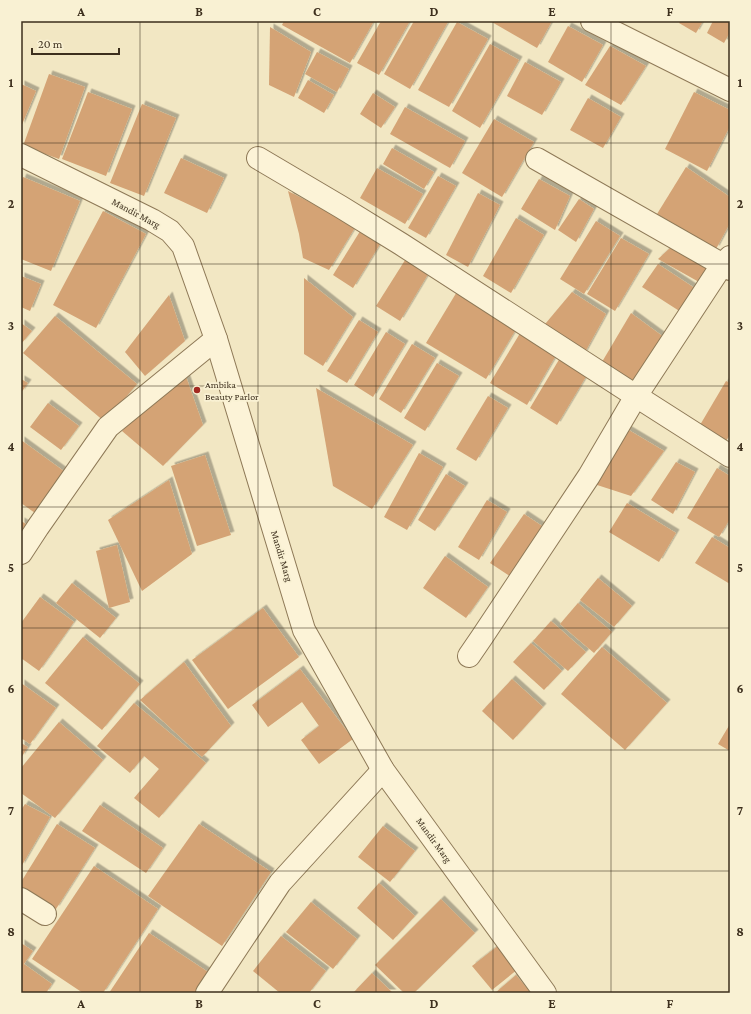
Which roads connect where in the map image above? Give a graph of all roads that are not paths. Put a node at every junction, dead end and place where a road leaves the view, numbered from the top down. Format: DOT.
graph roads {
  1 [pos="592,21"];
  2 [pos="730,90"];
  3 [pos="21,155"];
  4 [pos="258,158"];
  5 [pos="536,159"];
  6 [pos="727,264"];
  7 [pos="216,339"];
  8 [pos="636,396"];
  9 [pos="730,456"];
  10 [pos="21,553"];
  11 [pos="470,656"];
  12 [pos="383,770"];
  13 [pos="21,899"];
  14 [pos="45,914"];
  15 [pos="206,993"];
  16 [pos="545,993"];
  1 -- 2 [label="street"];
  3 -- 7 [label="street, Mandir Marg"];
  4 -- 8 [label="street"];
  5 -- 6 [label="street"];
  6 -- 8 [label="street"];
  7 -- 10 [label="street"];
  7 -- 12 [label="street, Mandir Marg"];
  8 -- 9 [label="street"];
  8 -- 11 [label="street"];
  12 -- 15 [label="street"];
  12 -- 16 [label="street, Mandir Marg"];
  13 -- 14 [label="street"];
}
